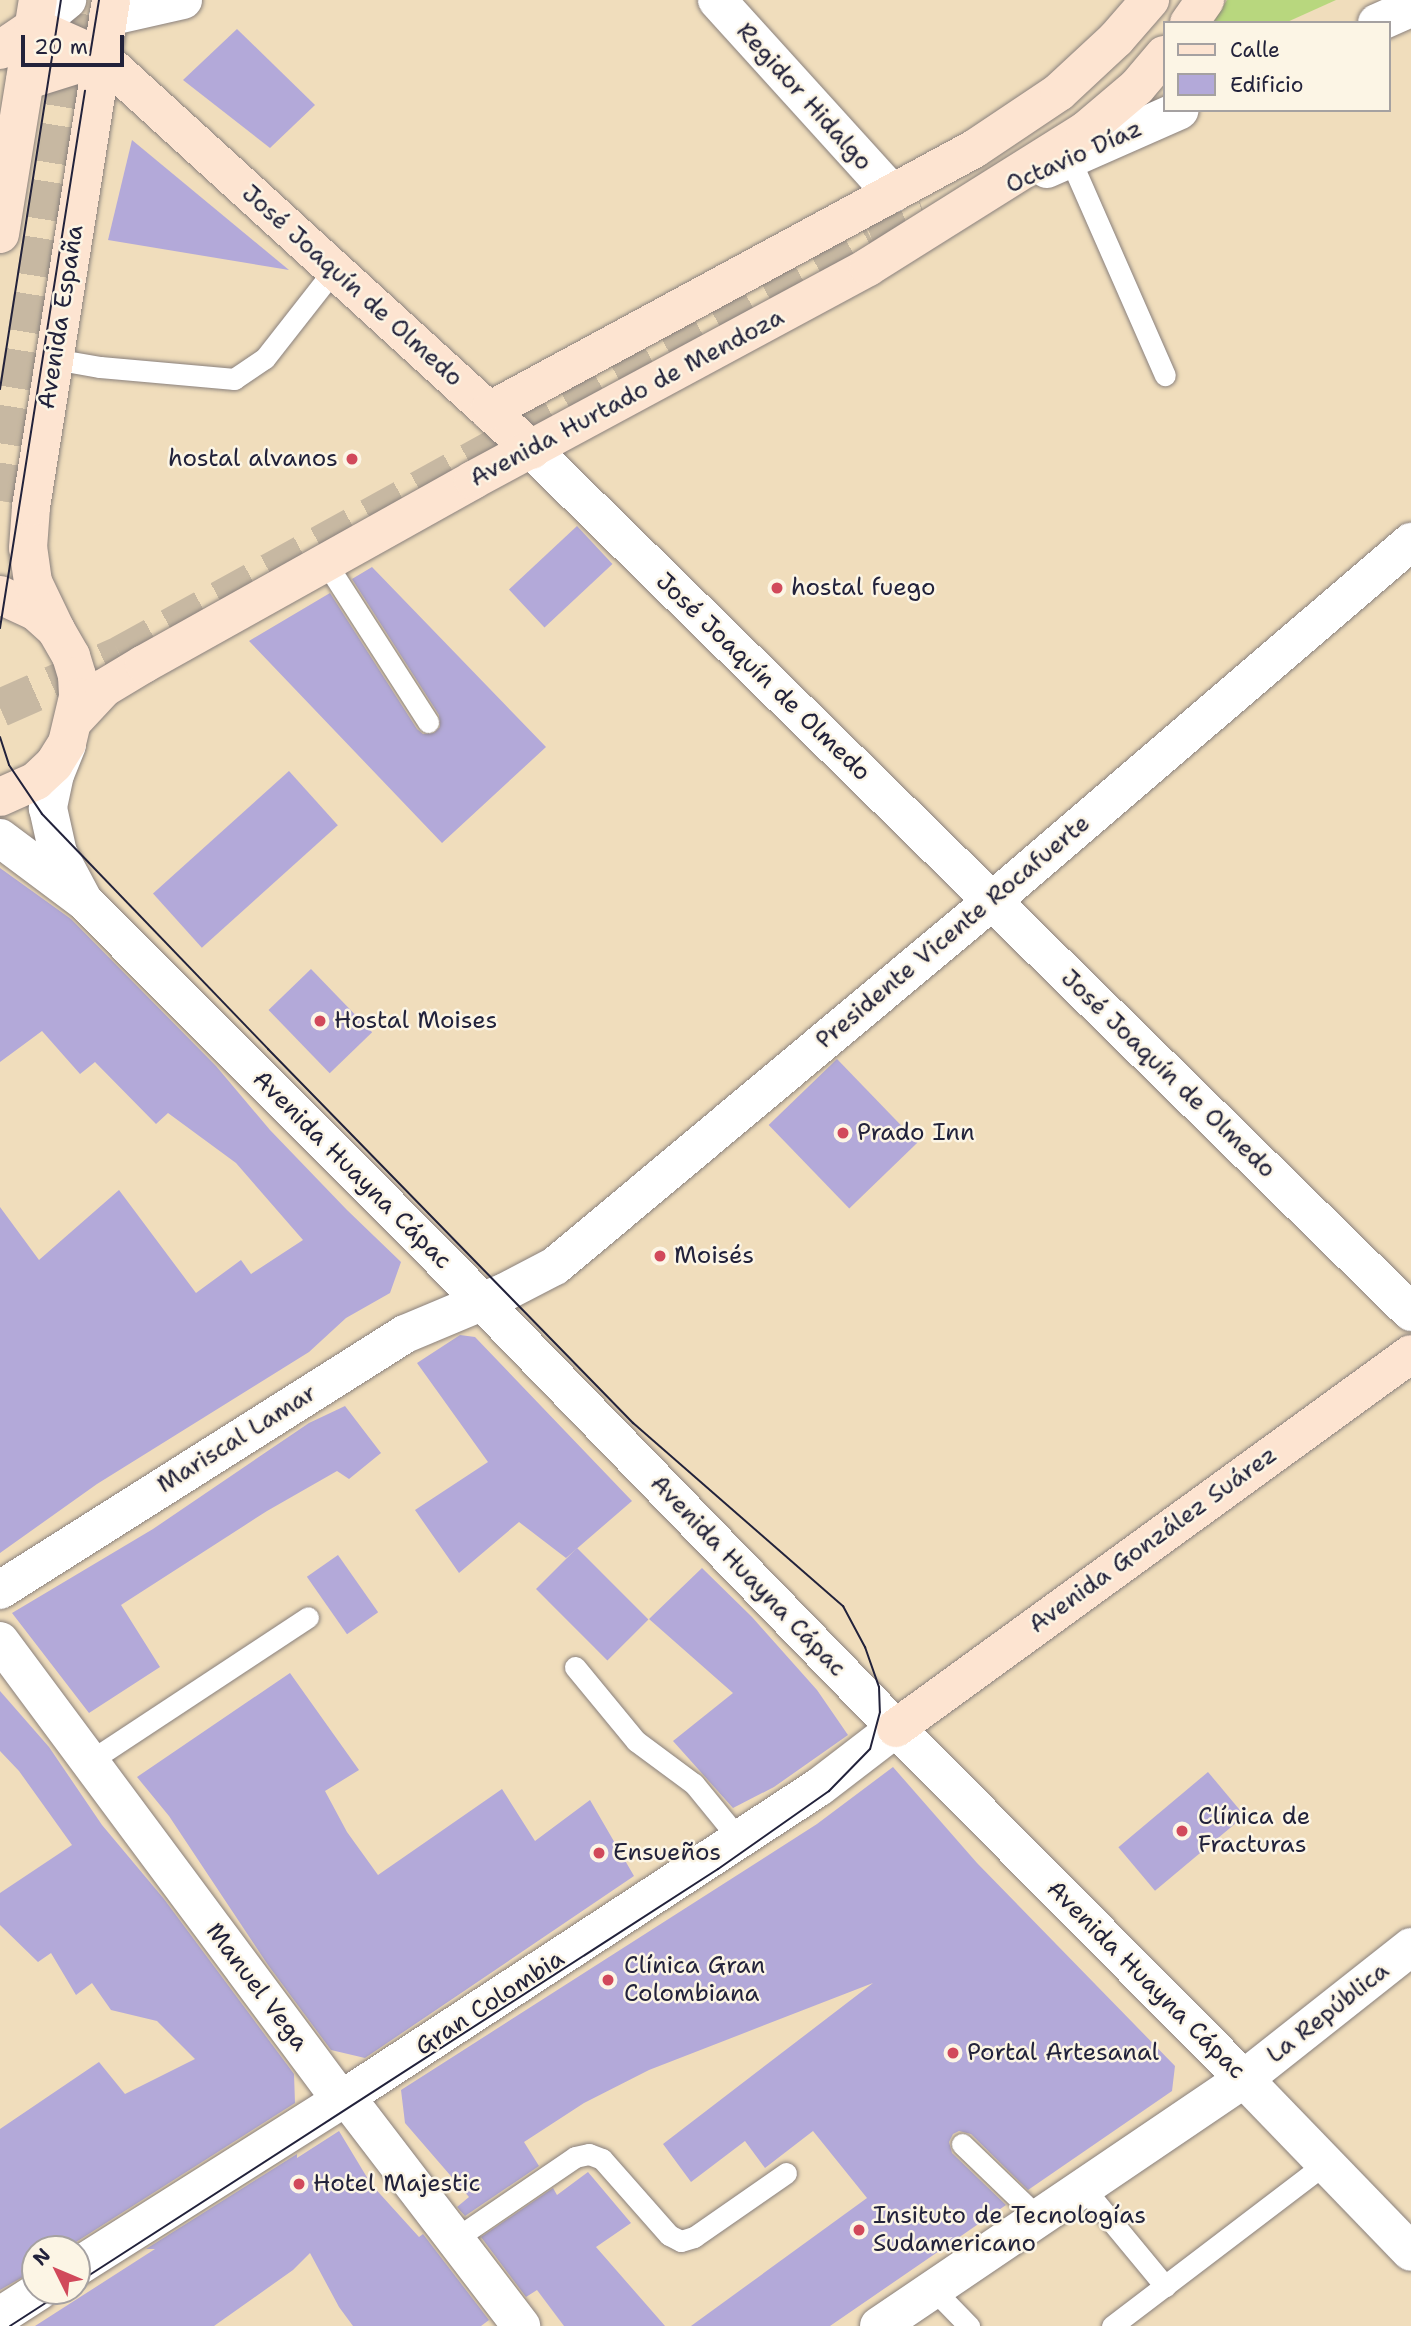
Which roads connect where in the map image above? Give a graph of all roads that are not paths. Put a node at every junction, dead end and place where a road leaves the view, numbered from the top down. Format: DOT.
graph roads {
  1 [pos="66,0"];
  2 [pos="183,0"];
  3 [pos="717,0"];
  4 [pos="1150,0"];
  5 [pos="1205,0"];
  6 [pos="110,8"];
  7 [pos="1411,8"];
  8 [pos="36,13"];
  9 [pos="1190,21"];
  10 [pos="1382,21"];
  11 [pos="0,50"];
  12 [pos="101,57"];
  13 [pos="1162,57"];
  14 [pos="25,81"];
  15 [pos="1176,112"];
  16 [pos="1070,159"];
  17 [pos="891,193"];
  18 [pos="968,204"];
  19 [pos="0,234"];
  20 [pos="334,270"];
  21 [pos="54,359"];
  22 [pos="1166,376"];
  23 [pos="489,411"];
  24 [pos="532,450"];
  25 [pos="1411,542"];
  26 [pos="326,563"];
  27 [pos="0,596"];
  28 [pos="56,630"];
  29 [pos="428,722"];
  30 [pos="72,731"];
  31 [pos="0,797"];
  32 [pos="0,838"];
  33 [pos="83,901"];
  34 [pos="992,901"];
  35 [pos="481,1301"];
  36 [pos="1411,1312"];
  37 [pos="1411,1354"];
  38 [pos="0,1590"];
  39 [pos="308,1617"];
  40 [pos="0,1641"];
  41 [pos="575,1667"];
  42 [pos="895,1728"];
  43 [pos="90,1761"];
  44 [pos="739,1839"];
  45 [pos="1411,1947"];
  46 [pos="1244,2079"];
  47 [pos="341,2100"];
  48 [pos="962,2144"];
  49 [pos="1325,2164"];
  50 [pos="786,2173"];
  51 [pos="1083,2188"];
  52 [pos="1039,2218"];
  53 [pos="455,2239"];
  54 [pos="1411,2252"];
  55 [pos="91,2258"];
  56 [pos="1164,2286"];
  57 [pos="933,2289"];
  58 [pos="21,2303"];
  59 [pos="0,2316"];
  60 [pos="521,2326"];
  61 [pos="879,2326"];
  62 [pos="969,2326"];
  63 [pos="1112,2326"];
  1 -- 8 [label="street"];
  2 -- 6 [label="street"];
  3 -- 17 [label="street, Regidor Hidalgo"];
  4 -- 17 [label="main road"];
  5 -- 9 [label="main road"];
  6 -- 12 [label="main road, Avenida España"];
  7 -- 10 [label="street"];
  8 -- 11 [label="main road"];
  8 -- 12 [label="main road, José Joaquín de Olmedo"];
  8 -- 14 [label="main road"];
  12 -- 14 [label="main road"];
  12 -- 20 [label="main road, José Joaquín de Olmedo"];
  12 -- 21 [label="main road, Avenida España"];
  13 -- 18 [label="main road, Avenida Hurtado de Mendoza"];
  14 -- 19 [label="main road"];
  15 -- 16 [label="street, Octavio Díaz"];
  16 -- 18 [label="street, Octavio Díaz"];
  16 -- 22 [label="lane"];
  17 -- 23 [label="main road"];
  18 -- 24 [label="main road, Avenida Hurtado de Mendoza"];
  20 -- 21 [label="lane"];
  20 -- 23 [label="main road, José Joaquín de Olmedo"];
  21 -- 28 [label="main road, Avenida España"];
  23 -- 24 [label="main road, José Joaquín de Olmedo"];
  24 -- 26 [label="main road, Avenida Hurtado de Mendoza"];
  24 -- 34 [label="street, José Joaquín de Olmedo"];
  25 -- 34 [label="street, Presidente Vicente Rocafuerte"];
  26 -- 29 [label="lane"];
  26 -- 30 [label="main road, Avenida Hurtado de Mendoza"];
  27 -- 28 [label="main road"];
  28 -- 30 [label="main road, Avenida España"];
  30 -- 31 [label="main road, Avenida Hurtado de Mendoza"];
  30 -- 33 [label="street"];
  32 -- 33 [label="street"];
  33 -- 35 [label="street, Avenida Huayna Cápac"];
  34 -- 35 [label="street, Presidente Vicente Rocafuerte"];
  34 -- 36 [label="street, José Joaquín de Olmedo"];
  35 -- 38 [label="street, Mariscal Lamar"];
  35 -- 42 [label="street, Avenida Huayna Cápac"];
  37 -- 42 [label="main road, Avenida González Suárez"];
  39 -- 43 [label="lane"];
  40 -- 43 [label="street, Manuel Vega"];
  41 -- 44 [label="lane"];
  42 -- 44 [label="street, Gran Colombia"];
  42 -- 46 [label="street, Avenida Huayna Cápac"];
  43 -- 47 [label="street, Manuel Vega"];
  44 -- 47 [label="street, Gran Colombia"];
  45 -- 46 [label="street, La República"];
  46 -- 49 [label="street, Avenida Huayna Cápac"];
  46 -- 51 [label="street, La República"];
  47 -- 53 [label="street, Manuel Vega"];
  47 -- 55 [label="street, Gran Colombia"];
  48 -- 52 [label="lane"];
  49 -- 54 [label="street, Avenida Huayna Cápac"];
  49 -- 56 [label="lane"];
  50 -- 53 [label="lane"];
  51 -- 52 [label="street, La República"];
  51 -- 56 [label="lane"];
  52 -- 57 [label="street, La República"];
  53 -- 60 [label="street, Manuel Vega"];
  56 -- 63 [label="lane"];
  57 -- 61 [label="street, La República"];
  57 -- 62 [label="lane"];
  58 -- 59 [label="street"];
}
